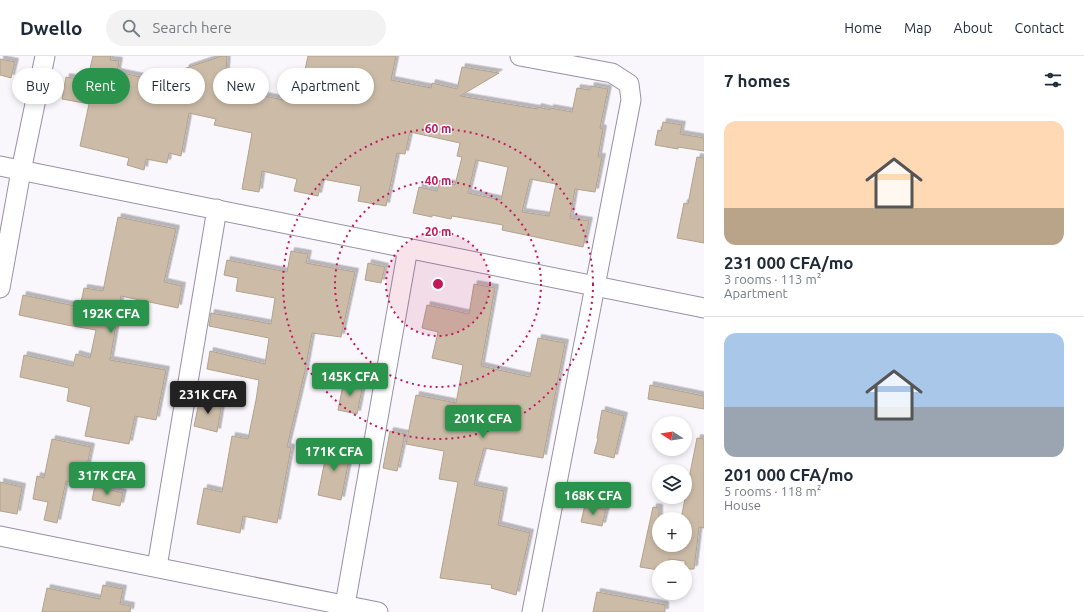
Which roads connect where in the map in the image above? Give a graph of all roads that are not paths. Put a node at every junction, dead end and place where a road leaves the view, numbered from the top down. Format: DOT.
graph roads {
  1 [pos="45,56"];
  2 [pos="520,56"];
  3 [pos="0,166"];
  4 [pos="21,171"];
  5 [pos="217,209"];
  6 [pos="408,248"];
  7 [pos="595,286"];
  8 [pos="0,288"];
  9 [pos="704,308"];
  10 [pos="0,536"];
  11 [pos="157,567"];
  12 [pos="345,605"];
  13 [pos="378,612"];
  14 [pos="532,612"];
  1 -- 4 [label="street"];
  2 -- 7 [label="street"];
  3 -- 4 [label="street"];
  4 -- 5 [label="street"];
  4 -- 8 [label="street"];
  5 -- 6 [label="street"];
  5 -- 11 [label="street"];
  6 -- 7 [label="street"];
  6 -- 12 [label="street"];
  7 -- 9 [label="street"];
  7 -- 14 [label="street"];
  10 -- 11 [label="street"];
  11 -- 12 [label="street"];
  12 -- 13 [label="street"];
}
